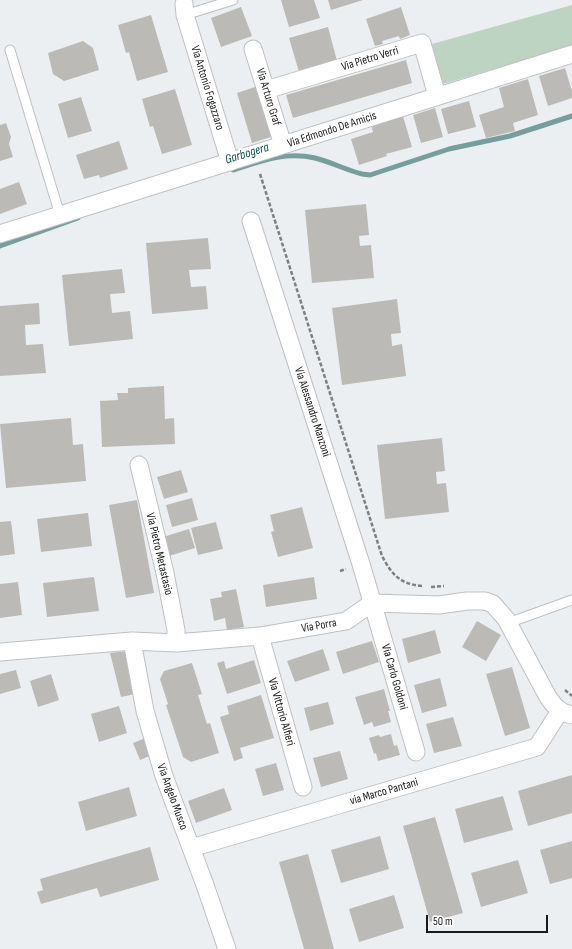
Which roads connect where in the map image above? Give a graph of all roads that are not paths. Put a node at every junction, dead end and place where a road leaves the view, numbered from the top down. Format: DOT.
graph roads {
  1 [pos="233,0"];
  2 [pos="184,9"];
  3 [pos="253,49"];
  4 [pos="10,50"];
  5 [pos="572,54"];
  6 [pos="266,90"];
  7 [pos="437,96"];
  8 [pos="283,145"];
  9 [pos="230,162"];
  10 [pos="60,215"];
  11 [pos="252,221"];
  12 [pos="0,234"];
  13 [pos="139,464"];
  14 [pos="572,600"];
  15 [pos="372,603"];
  16 [pos="508,623"];
  17 [pos="260,636"];
  18 [pos="132,642"];
  19 [pos="176,643"];
  20 [pos="0,652"];
  21 [pos="566,713"];
  22 [pos="416,752"];
  23 [pos="303,787"];
  24 [pos="191,848"];
  25 [pos="227,949"];
  1 -- 2 [label="lane, Via Antonio Fogazzaro"];
  2 -- 9 [label="street, Via Antonio Fogazzaro"];
  3 -- 6 [label="street, Via Arturo Graf"];
  4 -- 10 [label="lane"];
  5 -- 7 [label="street, Via Edmondo De Amicis"];
  6 -- 7 [label="street, Via Pietro Verri"];
  6 -- 8 [label="street, Via Arturo Graf"];
  7 -- 8 [label="street, Via Edmondo De Amicis"];
  8 -- 9 [label="street, Via Edmondo De Amicis"];
  9 -- 10 [label="street, Via Edmondo De Amicis"];
  10 -- 12 [label="street, Via Edmondo De Amicis"];
  11 -- 15 [label="street, Via Alessandro Manzoni"];
  13 -- 19 [label="street, Via Pietro Metastasio"];
  14 -- 16 [label="lane"];
  15 -- 16 [label="street"];
  15 -- 17 [label="street, Via Porra"];
  15 -- 22 [label="street, Via Carlo Goldoni"];
  16 -- 21 [label="street"];
  17 -- 19 [label="street, Via Porra"];
  17 -- 23 [label="street, Via Vittorio Alfieri"];
  18 -- 19 [label="street, Via Porra"];
  18 -- 20 [label="street, Via Porra"];
  18 -- 24 [label="street, Via Angelo Musco"];
  21 -- 24 [label="street, via Marco Pantani"];
  24 -- 25 [label="street, Via Angelo Musco"];
}
